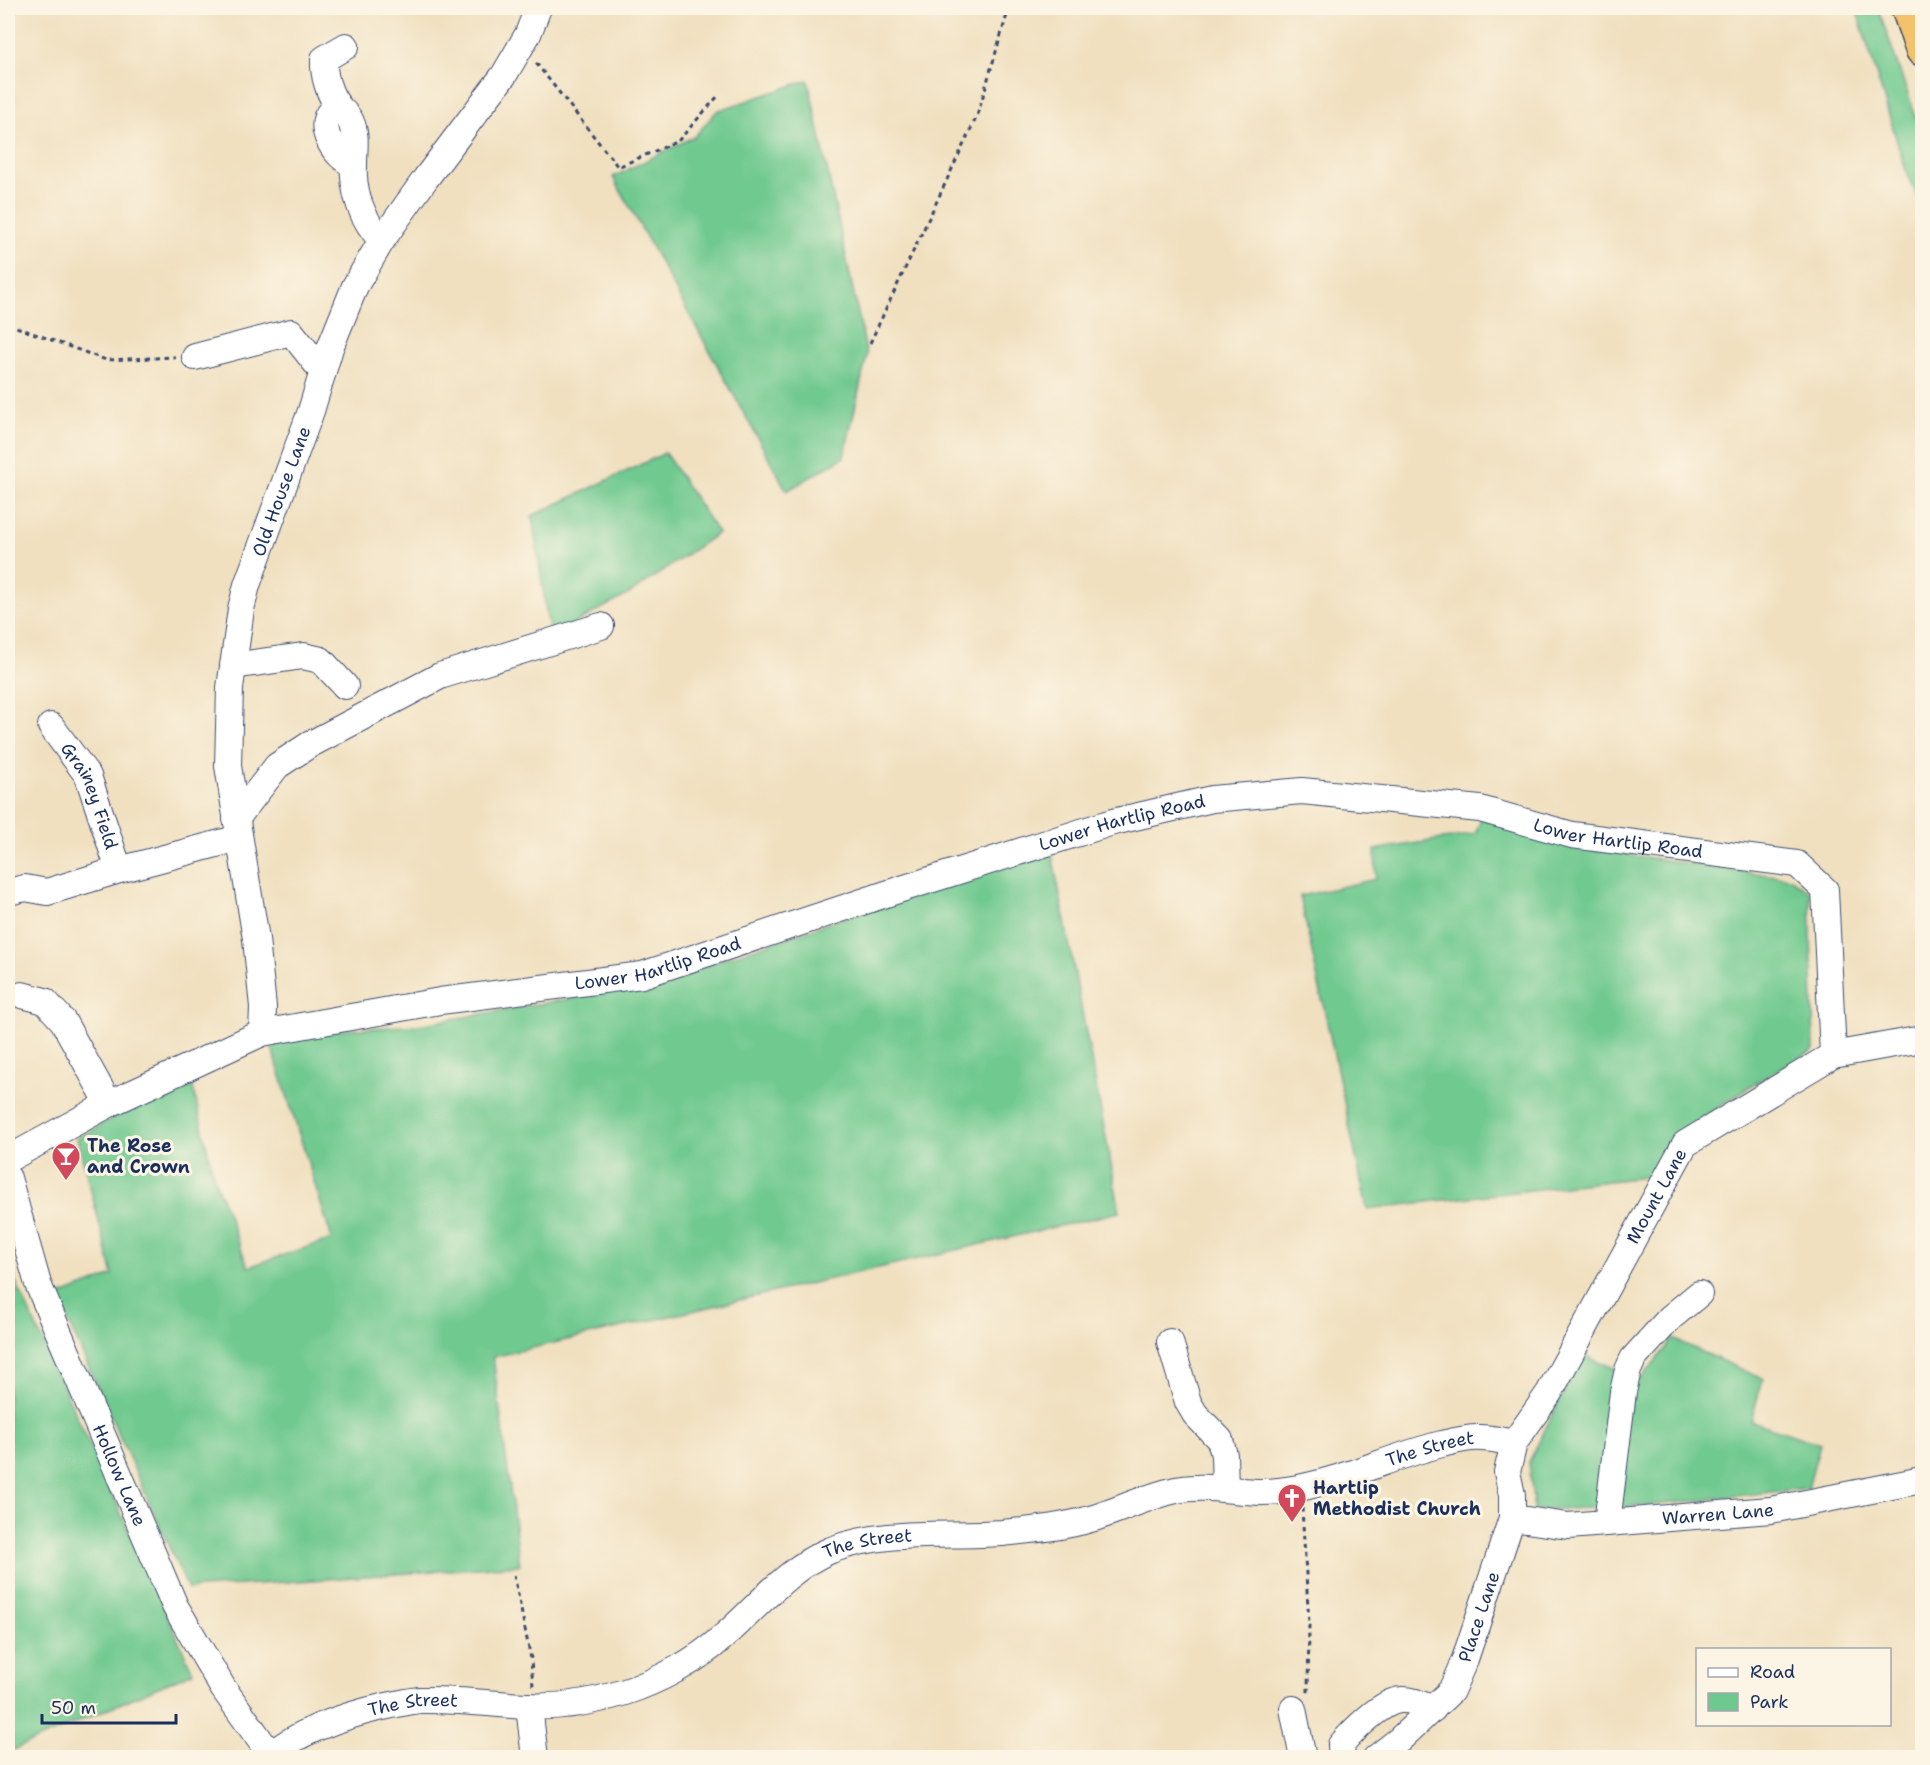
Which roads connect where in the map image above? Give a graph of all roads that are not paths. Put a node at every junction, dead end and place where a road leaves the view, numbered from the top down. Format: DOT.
graph roads {
  1 [pos="538,8"];
  2 [pos="1908,8"];
  3 [pos="346,46"];
  4 [pos="1923,49"];
  5 [pos="382,240"];
  6 [pos="195,357"];
  7 [pos="322,372"];
  8 [pos="601,626"];
  9 [pos="233,666"];
  10 [pos="345,686"];
  11 [pos="51,726"];
  12 [pos="238,829"];
  13 [pos="119,870"];
  14 [pos="8,892"];
  15 [pos="22,995"];
  16 [pos="262,1033"];
  17 [pos="1923,1039"];
  18 [pos="1833,1055"];
  19 [pos="109,1104"];
  20 [pos="8,1159"];
  21 [pos="8,1178"];
  22 [pos="1699,1294"];
  23 [pos="1170,1342"];
  24 [pos="1514,1443"];
  25 [pos="1923,1480"];
  26 [pos="1225,1489"];
  27 [pos="1512,1518"];
  28 [pos="1607,1523"];
  29 [pos="1300,1703"];
  30 [pos="532,1706"];
  31 [pos="1433,1709"];
  32 [pos="268,1756"];
  33 [pos="535,1758"];
  34 [pos="1303,1758"];
  35 [pos="1342,1758"];
  36 [pos="1376,1758"];
  1 -- 5 [label="street, Old House Lane"];
  2 -- 4 [label="highway"];
  3 -- 5 [label="street"];
  5 -- 7 [label="street, Old House Lane"];
  6 -- 7 [label="street"];
  7 -- 9 [label="street, Old House Lane"];
  8 -- 12 [label="street"];
  9 -- 10 [label="street"];
  9 -- 12 [label="street, Old House Lane"];
  11 -- 13 [label="street, Grainey Field"];
  12 -- 13 [label="street, Grainey Field"];
  12 -- 16 [label="street, Old House Lane"];
  13 -- 14 [label="street, Grainey Field"];
  15 -- 19 [label="street"];
  16 -- 18 [label="street, Lower Hartlip Road"];
  16 -- 19 [label="street, Lower Hartlip Road"];
  17 -- 18 [label="street, Mount Lane"];
  18 -- 24 [label="street, Mount Lane"];
  19 -- 20 [label="street, Lower Hartlip Road"];
  21 -- 32 [label="street, Hollow Lane"];
  22 -- 28 [label="street"];
  23 -- 26 [label="street"];
  24 -- 26 [label="street, The Street"];
  24 -- 27 [label="street, Place Lane"];
  25 -- 28 [label="street, Warren Lane"];
  26 -- 30 [label="street, The Street"];
  27 -- 28 [label="street, Warren Lane"];
  27 -- 31 [label="street, Place Lane"];
  29 -- 34 [label="street"];
  30 -- 32 [label="street, The Street"];
  30 -- 33 [label="street"];
  31 -- 35 [label="street"];
  31 -- 36 [label="street, Place Lane"];
}
